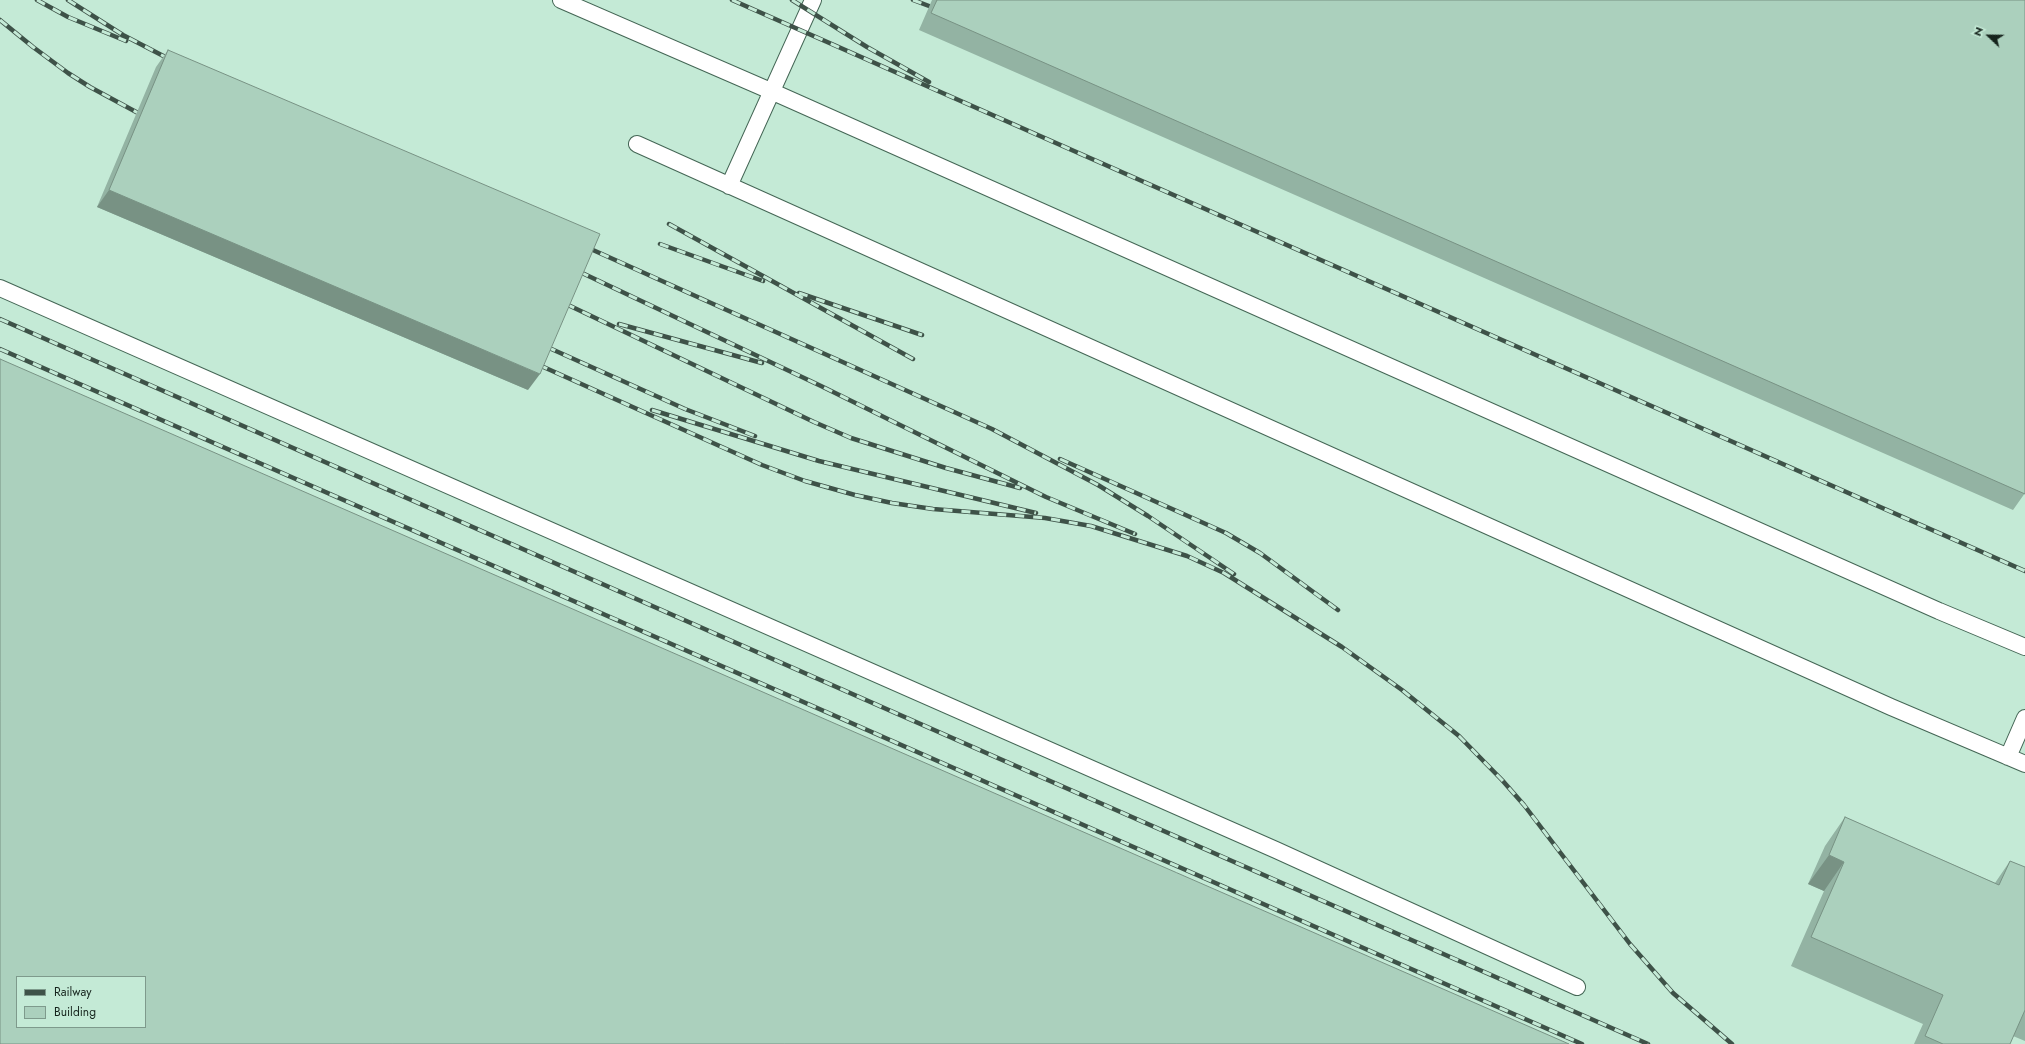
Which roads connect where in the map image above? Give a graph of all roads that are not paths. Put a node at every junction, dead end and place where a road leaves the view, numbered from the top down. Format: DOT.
graph roads {
  1 [pos="561,0"];
  2 [pos="813,0"];
  3 [pos="773,92"];
  4 [pos="637,144"];
  5 [pos="729,186"];
  6 [pos="0,288"];
  7 [pos="2025,647"];
  8 [pos="2025,718"];
  9 [pos="2008,757"];
  10 [pos="2025,764"];
  11 [pos="1577,987"];
  1 -- 3 [label="lane"];
  2 -- 3 [label="lane"];
  3 -- 5 [label="lane"];
  3 -- 7 [label="lane"];
  4 -- 5 [label="lane"];
  5 -- 9 [label="lane"];
  6 -- 11 [label="lane"];
  8 -- 9 [label="lane"];
  9 -- 10 [label="lane"];
}
